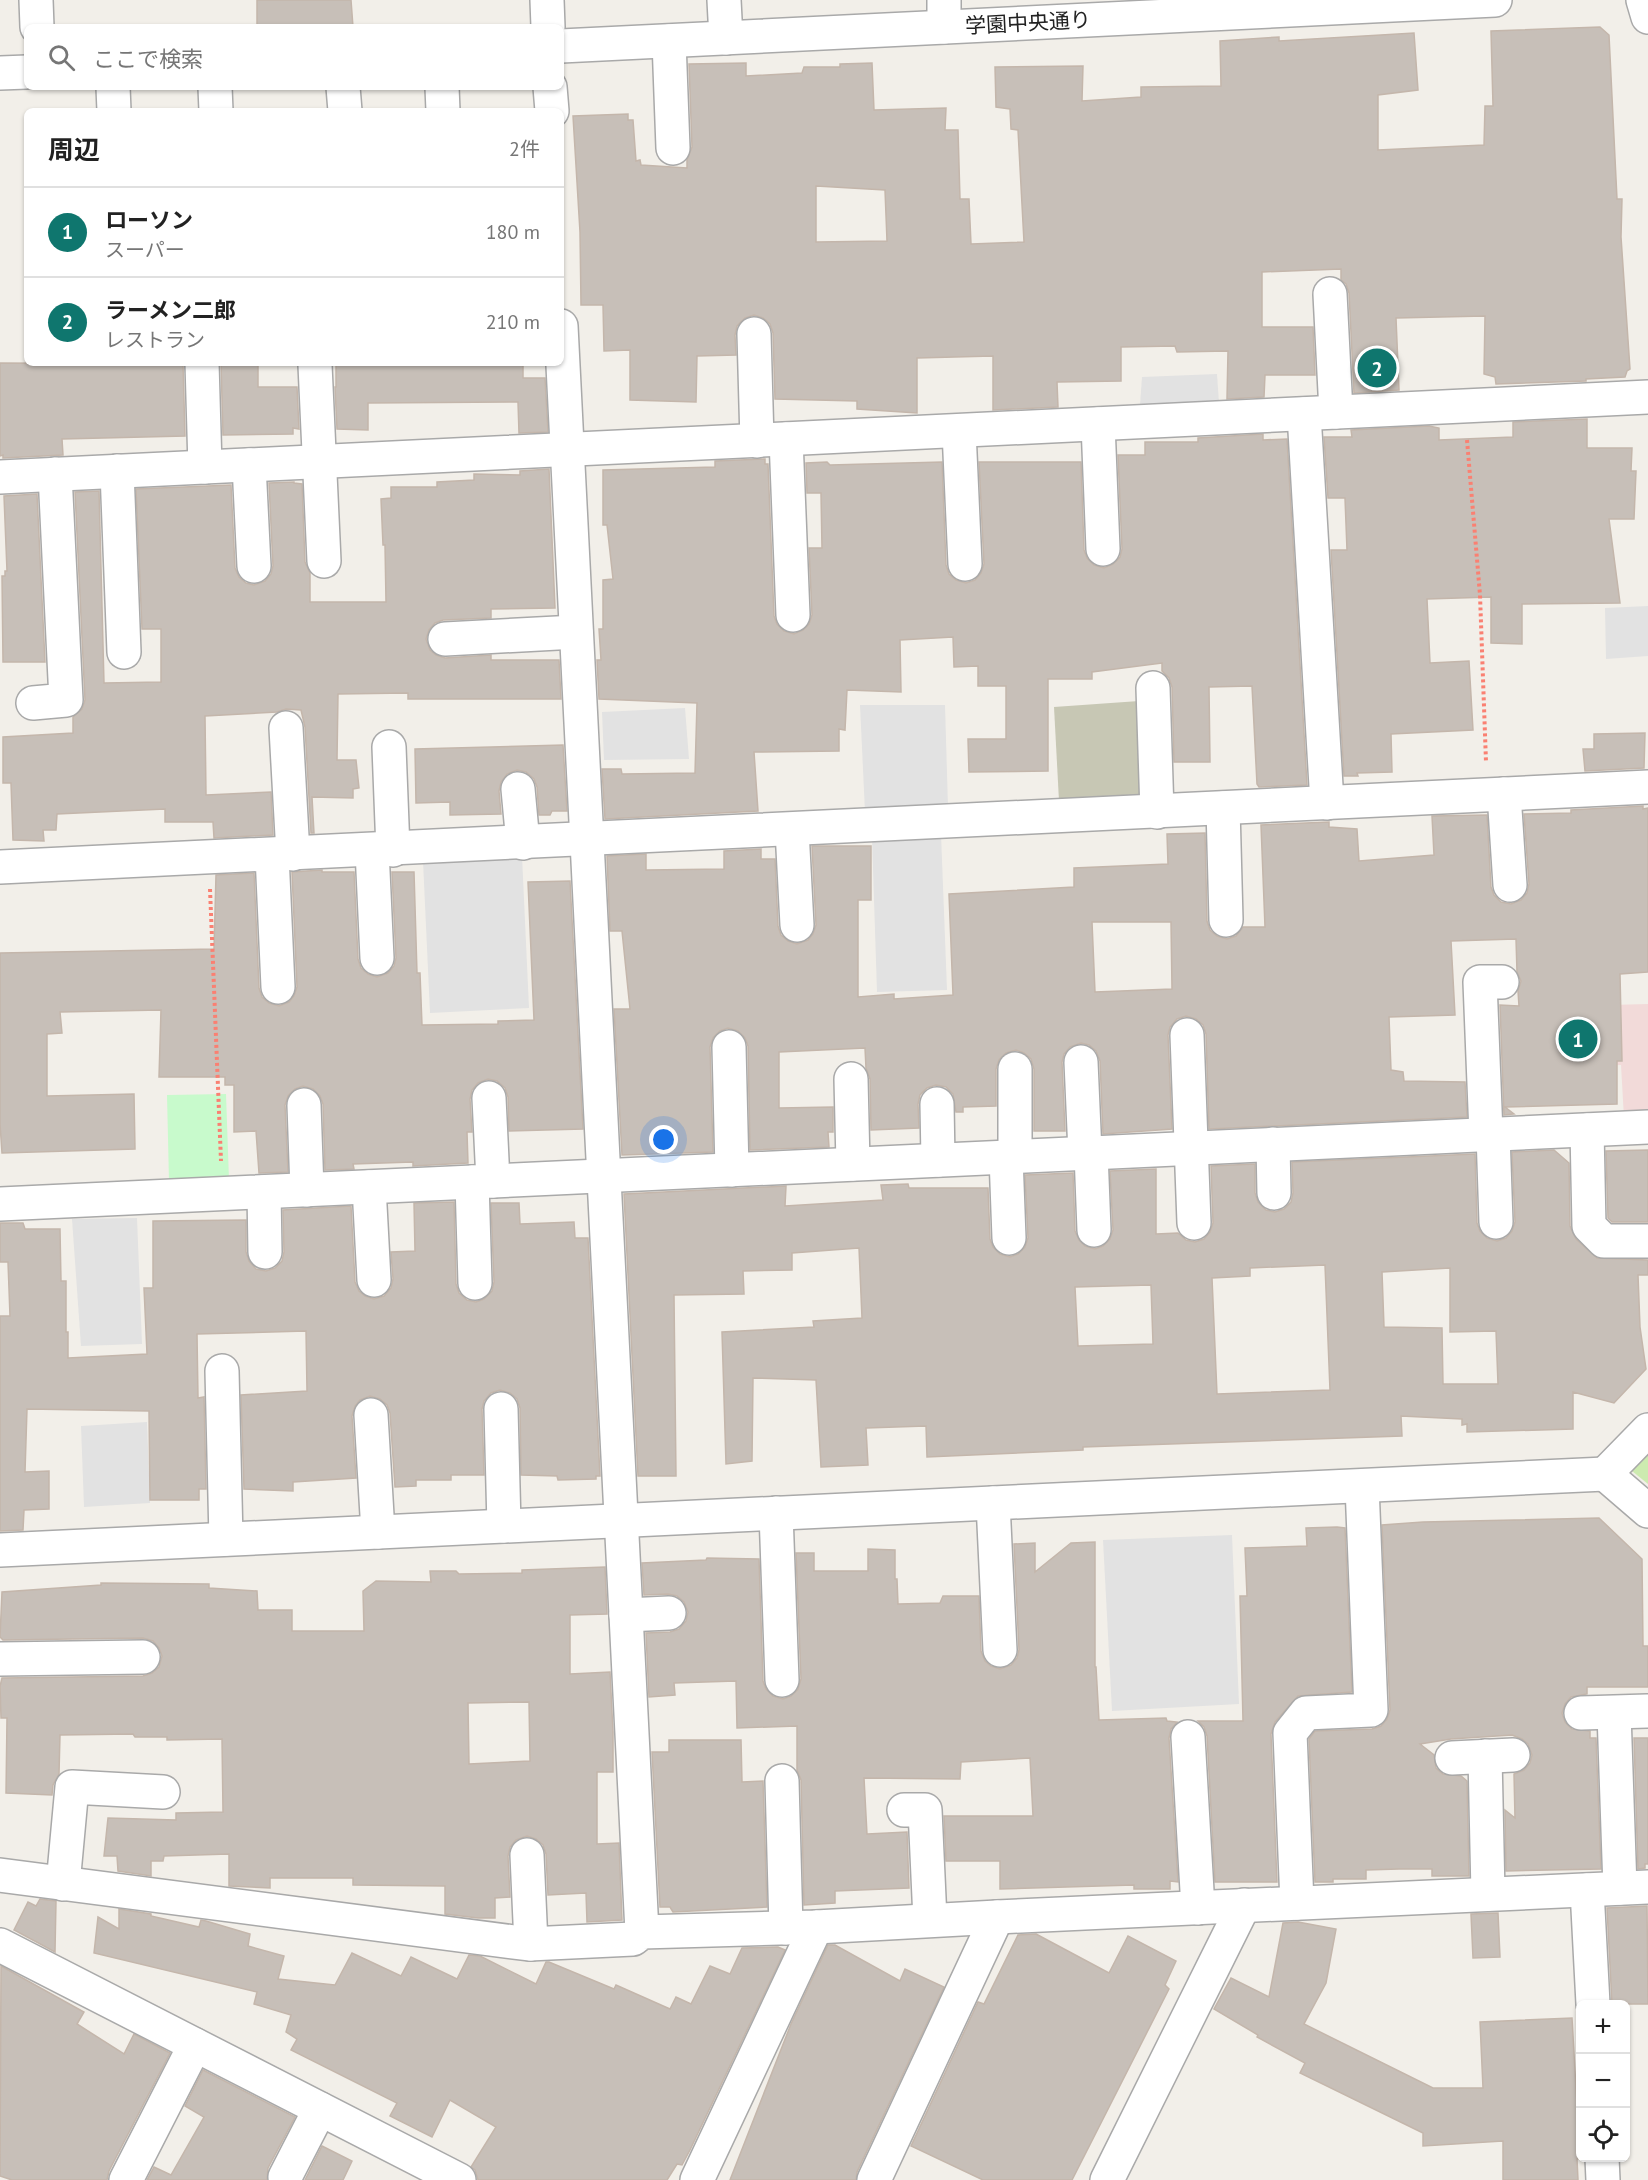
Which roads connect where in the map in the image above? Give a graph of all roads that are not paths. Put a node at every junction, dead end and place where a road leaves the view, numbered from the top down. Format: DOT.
graph roads {
  1 [pos="36,0"];
  2 [pos="547,0"];
  3 [pos="724,0"];
  4 [pos="1494,0"];
  5 [pos="1642,0"];
  6 [pos="1252,6"];
  7 [pos="944,14"];
  8 [pos="1648,17"];
  9 [pos="37,24"];
  10 [pos="548,24"];
  11 [pos="726,38"];
  12 [pos="669,41"];
  13 [pos="564,46"];
  14 [pos="24,72"];
  15 [pos="0,73"];
  16 [pos="113,90"];
  17 [pos="215,90"];
  18 [pos="343,90"];
  19 [pos="442,90"];
  20 [pos="550,90"];
  21 [pos="114,108"];
  22 [pos="216,108"];
  23 [pos="345,108"];
  24 [pos="443,108"];
  25 [pos="552,108"];
  26 [pos="673,148"];
  27 [pos="1330,294"];
  28 [pos="754,334"];
  29 [pos="202,366"];
  30 [pos="315,366"];
  31 [pos="562,366"];
  32 [pos="1648,397"];
  33 [pos="1336,412"];
  34 [pos="1304,414"];
  35 [pos="1098,424"];
  36 [pos="959,431"];
  37 [pos="772,440"];
  38 [pos="567,450"];
  39 [pos="320,461"];
  40 [pos="249,465"];
  41 [pos="206,467"];
  42 [pos="117,471"];
  43 [pos="55,474"];
  44 [pos="0,477"];
  45 [pos="1103,549"];
  46 [pos="324,561"];
  47 [pos="965,564"];
  48 [pos="254,566"];
  49 [pos="793,615"];
  50 [pos="576,632"];
  51 [pos="445,639"];
  52 [pos="124,652"];
  53 [pos="1153,688"];
  54 [pos="33,703"];
  55 [pos="286,728"];
  56 [pos="389,747"];
  57 [pos="1648,787"];
  58 [pos="519,789"];
  59 [pos="1496,794"];
  60 [pos="1327,803"];
  61 [pos="1223,808"];
  62 [pos="1157,812"];
  63 [pos="792,830"];
  64 [pos="586,840"];
  65 [pos="523,843"];
  66 [pos="382,850"];
  67 [pos="282,855"];
  68 [pos="0,867"];
  69 [pos="1510,885"];
  70 [pos="1226,920"];
  71 [pos="796,925"];
  72 [pos="377,958"];
  73 [pos="1502,982"];
  74 [pos="278,987"];
  75 [pos="1187,1035"];
  76 [pos="729,1047"];
  77 [pos="1081,1062"];
  78 [pos="1016,1069"];
  79 [pos="852,1079"];
  80 [pos="489,1098"];
  81 [pos="937,1104"];
  82 [pos="304,1105"];
  83 [pos="1648,1127"];
  84 [pos="1587,1130"];
  85 [pos="1489,1134"];
  86 [pos="1273,1144"];
  87 [pos="1192,1148"];
  88 [pos="1088,1153"];
  89 [pos="1011,1157"];
  90 [pos="938,1161"];
  91 [pos="853,1164"];
  92 [pos="732,1170"];
  93 [pos="603,1176"];
  94 [pos="483,1182"];
  95 [pos="369,1187"];
  96 [pos="307,1190"];
  97 [pos="264,1192"];
  98 [pos="1274,1193"];
  99 [pos="0,1204"];
  100 [pos="1496,1222"];
  101 [pos="1194,1223"];
  102 [pos="1094,1230"];
  103 [pos="1009,1239"];
  104 [pos="1648,1241"];
  105 [pos="266,1252"];
  106 [pos="374,1280"];
  107 [pos="475,1283"];
  108 [pos="222,1371"];
  109 [pos="501,1409"];
  110 [pos="371,1414"];
  111 [pos="1648,1430"];
  112 [pos="1605,1474"];
  113 [pos="1362,1486"];
  114 [pos="993,1503"];
  115 [pos="1648,1511"];
  116 [pos="776,1513"];
  117 [pos="621,1520"];
  118 [pos="504,1526"];
  119 [pos="378,1532"];
  120 [pos="226,1539"];
  121 [pos="0,1550"];
  122 [pos="669,1613"];
  123 [pos="626,1615"];
  124 [pos="1000,1650"];
  125 [pos="143,1657"];
  126 [pos="0,1659"];
  127 [pos="782,1680"];
  128 [pos="1647,1712"];
  129 [pos="1581,1713"];
  130 [pos="1614,1713"];
  131 [pos="1188,1737"];
  132 [pos="1452,1758"];
  133 [pos="782,1781"];
  134 [pos="163,1792"];
  135 [pos="904,1810"];
  136 [pos="527,1855"];
  137 [pos="0,1875"];
  138 [pos="63,1884"];
  139 [pos="1634,1887"];
  140 [pos="1587,1890"];
  141 [pos="1488,1894"];
  142 [pos="1297,1903"];
  143 [pos="1244,1905"];
  144 [pos="1198,1908"];
  145 [pos="997,1917"];
  146 [pos="930,1920"];
  147 [pos="801,1928"];
  148 [pos="642,1932"];
  149 [pos="531,1944"];
  150 [pos="0,1945"];
  151 [pos="1593,2000"];
  152 [pos="195,2045"];
  153 [pos="320,2109"];
  154 [pos="1602,2162"];
  155 [pos="285,2177"];
  156 [pos="126,2180"];
  157 [pos="459,2180"];
  158 [pos="697,2180"];
  159 [pos="874,2180"];
  160 [pos="1107,2180"];
  161 [pos="1603,2180"];
  1 -- 9 [label="street"];
  2 -- 10 [label="street"];
  3 -- 11 [label="street"];
  4 -- 6 [label="street, 学園中央通り"];
  5 -- 8 [label="street"];
  6 -- 7 [label="street, 学園中央通り"];
  7 -- 11 [label="street, 学園中央通り"];
  11 -- 12 [label="street, 学園中央通り"];
  12 -- 13 [label="street, 学園中央通り"];
  12 -- 26 [label="street"];
  14 -- 15 [label="street"];
  16 -- 21 [label="street"];
  17 -- 22 [label="street"];
  18 -- 23 [label="street"];
  19 -- 24 [label="street"];
  20 -- 25 [label="street"];
  27 -- 33 [label="street"];
  28 -- 37 [label="street"];
  29 -- 41 [label="street"];
  30 -- 39 [label="street"];
  31 -- 38 [label="street"];
  32 -- 33 [label="street"];
  33 -- 34 [label="street"];
  34 -- 35 [label="street"];
  34 -- 60 [label="street"];
  35 -- 36 [label="street"];
  35 -- 45 [label="street"];
  36 -- 37 [label="street"];
  36 -- 47 [label="street"];
  37 -- 38 [label="street"];
  37 -- 49 [label="street"];
  38 -- 39 [label="street"];
  38 -- 50 [label="street"];
  39 -- 40 [label="street"];
  39 -- 46 [label="street"];
  40 -- 41 [label="street"];
  40 -- 48 [label="street"];
  41 -- 42 [label="street"];
  42 -- 43 [label="street"];
  42 -- 52 [label="street"];
  43 -- 44 [label="street"];
  43 -- 54 [label="street"];
  50 -- 51 [label="street"];
  50 -- 64 [label="street"];
  53 -- 62 [label="street"];
  55 -- 67 [label="street"];
  56 -- 66 [label="street"];
  57 -- 59 [label="street"];
  58 -- 65 [label="street"];
  59 -- 60 [label="street"];
  59 -- 69 [label="street"];
  60 -- 61 [label="street"];
  61 -- 62 [label="street"];
  61 -- 70 [label="street"];
  62 -- 63 [label="street"];
  63 -- 64 [label="street"];
  63 -- 71 [label="street"];
  64 -- 65 [label="street"];
  64 -- 93 [label="street"];
  65 -- 66 [label="street"];
  66 -- 67 [label="street"];
  66 -- 72 [label="street"];
  67 -- 68 [label="street"];
  67 -- 74 [label="street"];
  73 -- 85 [label="street"];
  75 -- 87 [label="street"];
  76 -- 92 [label="street"];
  77 -- 88 [label="street"];
  78 -- 89 [label="street"];
  79 -- 91 [label="street"];
  80 -- 94 [label="street"];
  81 -- 90 [label="street"];
  82 -- 96 [label="street"];
  83 -- 84 [label="street"];
  84 -- 85 [label="street"];
  84 -- 104 [label="street"];
  85 -- 86 [label="street"];
  85 -- 100 [label="street"];
  86 -- 87 [label="street"];
  86 -- 98 [label="street"];
  87 -- 88 [label="street"];
  87 -- 101 [label="street"];
  88 -- 89 [label="street"];
  88 -- 102 [label="street"];
  89 -- 90 [label="street"];
  89 -- 103 [label="street"];
  90 -- 91 [label="street"];
  91 -- 92 [label="street"];
  92 -- 93 [label="street"];
  93 -- 94 [label="street"];
  93 -- 117 [label="street"];
  94 -- 95 [label="street"];
  94 -- 107 [label="street"];
  95 -- 96 [label="street"];
  95 -- 106 [label="street"];
  96 -- 97 [label="street"];
  97 -- 99 [label="street"];
  97 -- 105 [label="street"];
  108 -- 120 [label="street"];
  109 -- 118 [label="street"];
  110 -- 119 [label="street"];
  111 -- 112 [label="street"];
  112 -- 113 [label="street"];
  112 -- 115 [label="street"];
  113 -- 114 [label="street"];
  113 -- 142 [label="street"];
  114 -- 116 [label="street"];
  114 -- 124 [label="street"];
  116 -- 117 [label="street"];
  116 -- 127 [label="street"];
  117 -- 118 [label="street"];
  117 -- 123 [label="street"];
  118 -- 119 [label="street"];
  119 -- 120 [label="street"];
  120 -- 121 [label="street"];
  122 -- 123 [label="street"];
  123 -- 148 [label="street"];
  125 -- 126 [label="street"];
  128 -- 130 [label="street"];
  129 -- 130 [label="street"];
  130 -- 139 [label="street"];
  131 -- 144 [label="street"];
  132 -- 141 [label="street"];
  133 -- 147 [label="street"];
  134 -- 138 [label="street"];
  135 -- 146 [label="street"];
  136 -- 149 [label="street"];
  137 -- 138 [label="street"];
  138 -- 149 [label="street"];
  139 -- 140 [label="street"];
  140 -- 141 [label="street"];
  140 -- 151 [label="street"];
  141 -- 142 [label="street"];
  142 -- 143 [label="street"];
  143 -- 144 [label="street"];
  143 -- 160 [label="street"];
  144 -- 145 [label="street"];
  145 -- 146 [label="street"];
  145 -- 159 [label="street"];
  146 -- 147 [label="street"];
  147 -- 148 [label="street"];
  147 -- 158 [label="street"];
  148 -- 149 [label="street"];
  150 -- 152 [label="street"];
  152 -- 153 [label="street"];
  152 -- 156 [label="street"];
  153 -- 155 [label="street"];
  153 -- 157 [label="street"];
  154 -- 161 [label="street"];
}
